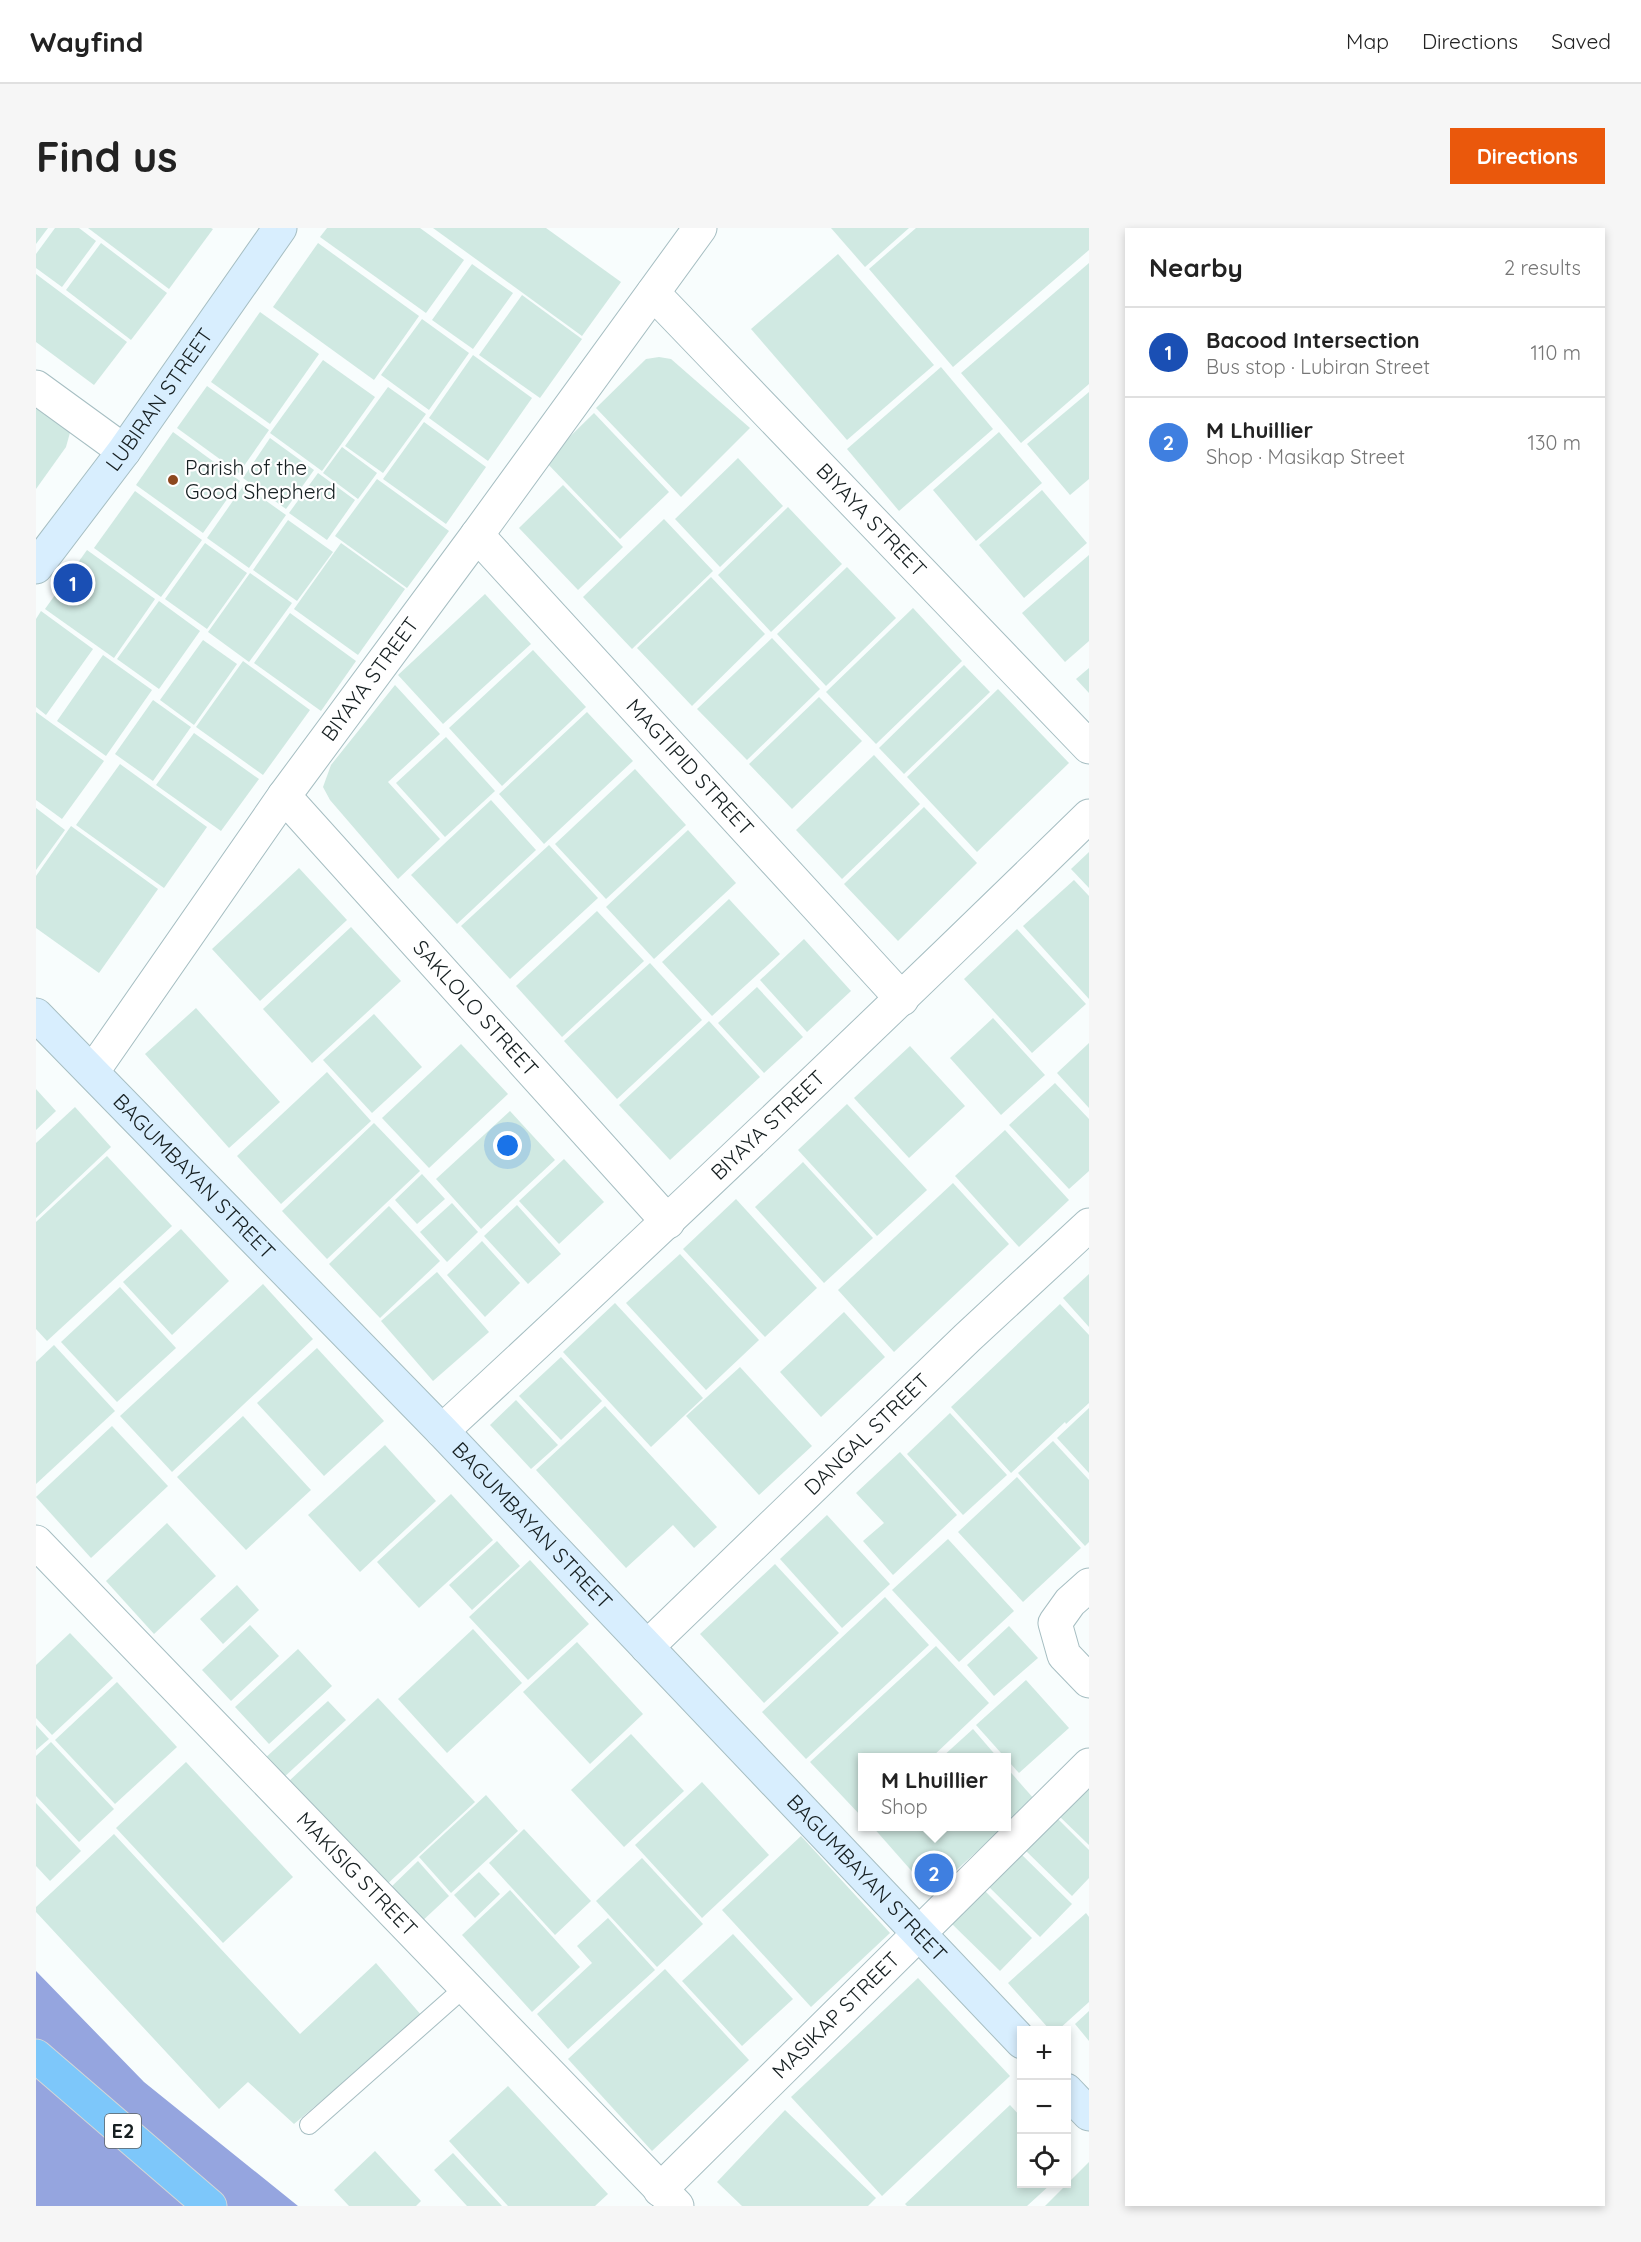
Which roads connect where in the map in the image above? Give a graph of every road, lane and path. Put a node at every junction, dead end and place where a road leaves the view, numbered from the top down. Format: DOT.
graph roads {
  1 [pos="280,228"];
  2 [pos="700,228"];
  3 [pos="653,293"];
  4 [pos="36,387"];
  5 [pos="124,451"];
  6 [pos="477,535"];
  7 [pos="36,567"];
  8 [pos="1089,747"];
  9 [pos="284,796"];
  10 [pos="1089,816"];
  11 [pos="902,999"];
  12 [pos="36,1015"];
  13 [pos="93,1071"];
  14 [pos="669,1222"];
  15 [pos="1089,1225"];
  16 [pos="442,1431"];
  17 [pos="36,1542"];
  18 [pos="1089,1585"];
  19 [pos="647,1647"];
  20 [pos="1089,1681"];
  21 [pos="1089,1765"];
  22 [pos="918,1932"];
  23 [pos="465,1987"];
  24 [pos="1017,2037"];
  25 [pos="36,2056"];
  26 [pos="1071,2095"];
  27 [pos="1089,2114"];
  28 [pos="309,2125"];
  29 [pos="668,2198"];
  30 [pos="210,2206"];
  1 -- 5 [label="street, LUBIRAN STREET"];
  2 -- 3 [label="street, BIYAYA STREET"];
  3 -- 6 [label="street, BIYAYA STREET"];
  3 -- 8 [label="street, BIYAYA STREET"];
  4 -- 5 [label="street"];
  5 -- 7 [label="street, LUBIRAN STREET"];
  6 -- 9 [label="street, BIYAYA STREET"];
  6 -- 11 [label="street, MAGTIPID STREET"];
  9 -- 13 [label="street, BIYAYA STREET"];
  9 -- 14 [label="street, SAKLOLO STREET"];
  10 -- 11 [label="street, BIYAYA STREET"];
  11 -- 14 [label="street, BIYAYA STREET"];
  12 -- 13 [label="street, BAGUMBAYAN STREET"];
  13 -- 16 [label="street, BAGUMBAYAN STREET"];
  14 -- 16 [label="street, BIYAYA STREET"];
  15 -- 19 [label="street, DANGAL STREET"];
  16 -- 19 [label="street, BAGUMBAYAN STREET"];
  17 -- 23 [label="street, MAKISIG STREET"];
  18 -- 20 [label="street"];
  19 -- 22 [label="street, BAGUMBAYAN STREET"];
  21 -- 22 [label="street, MASIKAP STREET"];
  22 -- 24 [label="street, BAGUMBAYAN STREET"];
  22 -- 29 [label="street, MASIKAP STREET"];
  23 -- 28 [label="lane"];
  23 -- 29 [label="street, MAKISIG STREET"];
  25 -- 30 [label="highway, E2"];
  26 -- 27 [label="street"];
}
